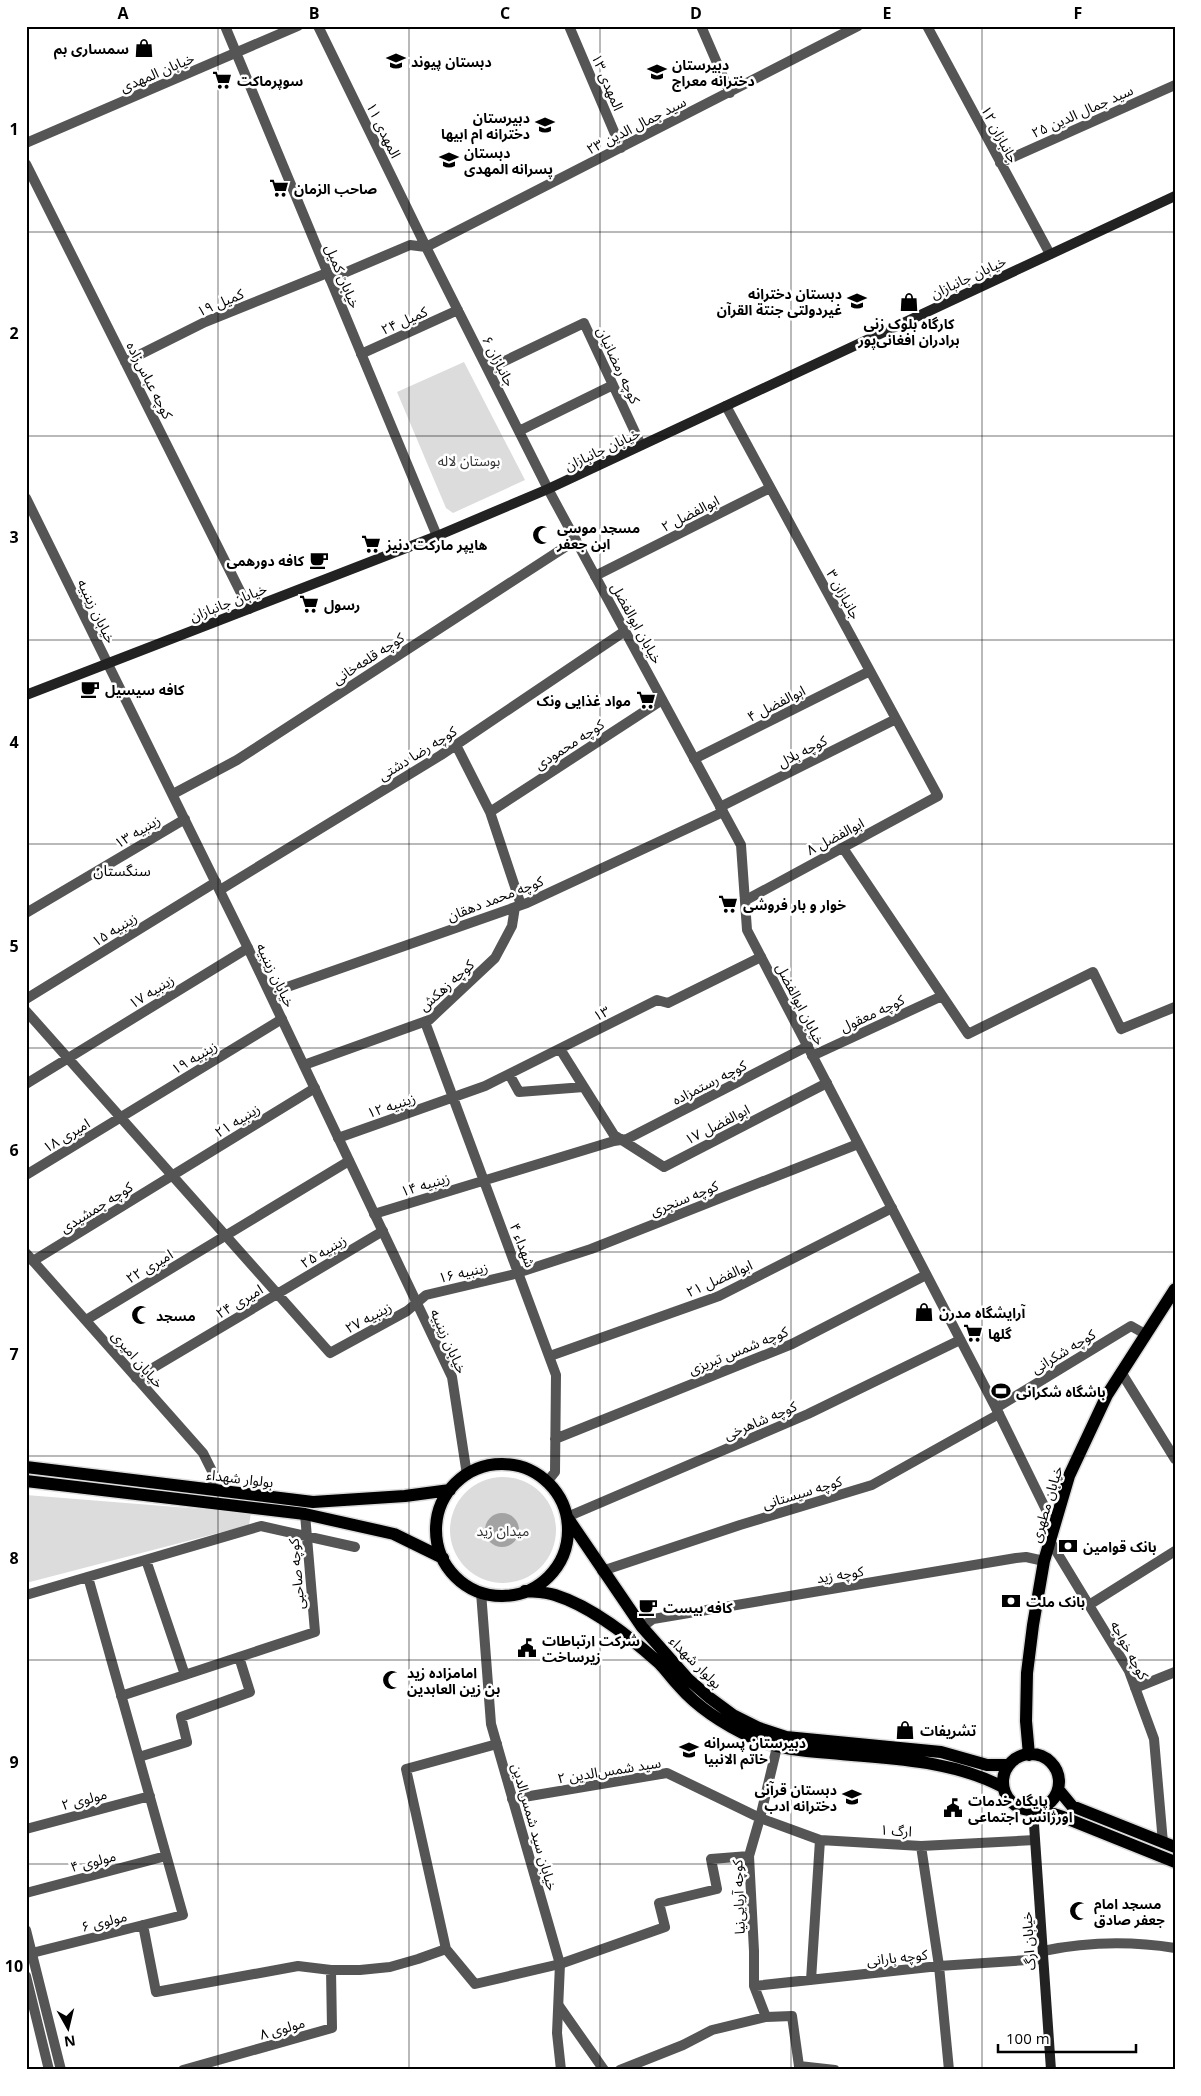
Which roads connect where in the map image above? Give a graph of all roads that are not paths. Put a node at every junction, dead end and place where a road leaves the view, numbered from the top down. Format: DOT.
graph roads {
  1 [pos="225,26"];
  2 [pos="298,26"];
  3 [pos="318,26"];
  4 [pos="570,26"];
  5 [pos="701,26"];
  6 [pos="858,26"];
  7 [pos="927,26"];
  8 [pos="236,53"];
  9 [pos="1175,84"];
  10 [pos="730,93"];
  11 [pos="26,143"];
  12 [pos="621,148"];
  13 [pos="1000,163"];
  14 [pos="26,164"];
  15 [pos="1175,196"];
  16 [pos="426,247"];
  17 [pos="1050,254"];
  18 [pos="328,276"];
  19 [pos="458,310"];
  20 [pos="361,354"];
  21 [pos="125,362"];
  22 [pos="488,369"];
  23 [pos="613,385"];
  24 [pos="726,406"];
  25 [pos="519,430"];
  26 [pos="641,445"];
  27 [pos="770,488"];
  28 [pos="548,489"];
  29 [pos="26,498"];
  30 [pos="437,536"];
  31 [pos="576,540"];
  32 [pos="595,576"];
  33 [pos="249,609"];
  34 [pos="625,631"];
  35 [pos="108,663"];
  36 [pos="870,671"];
  37 [pos="26,695"];
  38 [pos="662,700"];
  39 [pos="896,719"];
  40 [pos="456,745"];
  41 [pos="694,759"];
  42 [pos="172,794"];
  43 [pos="938,796"];
  44 [pos="722,810"];
  45 [pos="490,812"];
  46 [pos="185,819"];
  47 [pos="842,848"];
  48 [pos="218,886"];
  49 [pos="746,900"];
  50 [pos="518,906"];
  51 [pos="26,913"];
  52 [pos="248,948"];
  53 [pos="761,957"];
  54 [pos="270,992"];
  55 [pos="942,996"];
  56 [pos="26,999"];
  57 [pos="1175,1007"];
  58 [pos="26,1011"];
  59 [pos="282,1019"];
  60 [pos="425,1022"];
  61 [pos="560,1049"];
  62 [pos="810,1051"];
  63 [pos="68,1058"];
  64 [pos="304,1065"];
  65 [pos="509,1074"];
  66 [pos="827,1083"];
  67 [pos="26,1084"];
  68 [pos="584,1087"];
  69 [pos="315,1088"];
  70 [pos="453,1098"];
  71 [pos="121,1118"];
  72 [pos="338,1138"];
  73 [pos="622,1140"];
  74 [pos="858,1144"];
  75 [pos="349,1161"];
  76 [pos="26,1175"];
  77 [pos="173,1176"];
  78 [pos="484,1180"];
  79 [pos="892,1208"];
  80 [pos="374,1214"];
  81 [pos="383,1231"];
  82 [pos="226,1236"];
  83 [pos="26,1253"];
  84 [pos="34,1261"];
  85 [pos="518,1272"];
  86 [pos="926,1275"];
  87 [pos="1175,1289"];
  88 [pos="278,1294"];
  89 [pos="417,1303"];
  90 [pos="86,1320"];
  91 [pos="1145,1334"];
  92 [pos="960,1340"];
  93 [pos="550,1356"];
  94 [pos="1121,1372"];
  95 [pos="136,1378"];
  96 [pos="997,1411"];
  97 [pos="555,1439"];
  98 [pos="1175,1459"];
  99 [pos="26,1467"];
  100 [pos="89,1475"];
  101 [pos="466,1475"];
  102 [pos="26,1481"];
  103 [pos="547,1482"];
  104 [pos="88,1488"];
  105 [pos="212,1489"];
  106 [pos="450,1490"];
  107 [pos="260,1509"];
  108 [pos="305,1514"];
  109 [pos="567,1517"];
  110 [pos="261,1526"];
  111 [pos="1054,1526"];
  112 [pos="307,1536"];
  113 [pos="1050,1541"];
  114 [pos="355,1548"];
  115 [pos="1175,1551"];
  116 [pos="443,1558"];
  117 [pos="146,1560"];
  118 [pos="1044,1561"];
  119 [pos="602,1571"];
  120 [pos="88,1577"];
  121 [pos="525,1591"];
  122 [pos="481,1592"];
  123 [pos="26,1595"];
  124 [pos="1089,1605"];
  125 [pos="642,1628"];
  126 [pos="239,1657"];
  127 [pos="1175,1672"];
  128 [pos="185,1675"];
  129 [pos="1135,1688"];
  130 [pos="121,1696"];
  131 [pos="497,1744"];
  132 [pos="777,1747"];
  133 [pos="1029,1754"];
  134 [pos="138,1757"];
  135 [pos="1009,1765"];
  136 [pos="1003,1787"];
  137 [pos="1058,1789"];
  138 [pos="150,1796"];
  139 [pos="512,1799"];
  140 [pos="1035,1809"];
  141 [pos="760,1818"];
  142 [pos="26,1829"];
  143 [pos="820,1840"];
  144 [pos="1034,1840"];
  145 [pos="1169,1845"];
  146 [pos="921,1846"];
  147 [pos="166,1856"];
  148 [pos="749,1856"];
  149 [pos="1175,1862"];
  150 [pos="26,1893"];
  151 [pos="143,1925"];
  152 [pos="26,1930"];
  153 [pos="1175,1948"];
  154 [pos="446,1949"];
  155 [pos="32,1953"];
  156 [pos="1043,1955"];
  157 [pos="560,1964"];
  158 [pos="939,1966"];
  159 [pos="331,1970"];
  160 [pos="26,1976"];
  161 [pos="811,1980"];
  162 [pos="754,1986"];
  163 [pos="559,2006"];
  164 [pos="766,2017"];
  165 [pos="50,2027"];
  166 [pos="40,2030"];
  167 [pos="50,2070"];
  168 [pos="61,2070"];
  169 [pos="183,2070"];
  170 [pos="561,2070"];
  171 [pos="604,2070"];
  172 [pos="620,2070"];
  173 [pos="835,2070"];
  174 [pos="949,2070"];
  175 [pos="1051,2070"];
  1 -- 8 [label="street, خیابان کمیل"];
  2 -- 8 [label="street, خیابان المهدی"];
  3 -- 16 [label="street, المهدی ۱۱"];
  4 -- 12 [label="street, المهدی ۱۳"];
  5 -- 10 [label="street"];
  6 -- 10 [label="street, سید جمال الدین ۲۳"];
  7 -- 13 [label="street, جانبازان ۱۲"];
  8 -- 11 [label="street, خیابان المهدی"];
  8 -- 18 [label="street, خیابان کمیل"];
  9 -- 13 [label="street, سید جمال الدین ۲۵"];
  10 -- 12 [label="street, سید جمال الدین ۲۳"];
  12 -- 16 [label="street, سید جمال الدین ۲۳"];
  13 -- 17 [label="street, جانبازان ۱۲"];
  14 -- 21 [label="street, کوچه عباس‌زاده"];
  15 -- 17 [label="main road, خیابان جانبازان"];
  16 -- 18 [label="street, کمیل ۱۹"];
  16 -- 19 [label="street, جانبازان ۶"];
  17 -- 24 [label="main road, خیابان جانبازان"];
  18 -- 20 [label="street, خیابان کمیل"];
  18 -- 21 [label="street, کمیل ۱۹"];
  19 -- 20 [label="street, کمیل ۲۴"];
  19 -- 22 [label="street, جانبازان ۶"];
  20 -- 30 [label="street, خیابان کمیل"];
  21 -- 33 [label="street, کوچه عباس‌زاده"];
  22 -- 23 [label="street, کوچه رمضانیان"];
  22 -- 25 [label="street, جانبازان ۶"];
  23 -- 25 [label="street"];
  23 -- 26 [label="street, کوچه رمضانیان"];
  24 -- 26 [label="main road, خیابان جانبازان"];
  24 -- 27 [label="street, جانبازان ۳"];
  25 -- 28 [label="street, جانبازان ۶"];
  26 -- 28 [label="main road, خیابان جانبازان"];
  27 -- 32 [label="street, ابوالفضل ۲"];
  27 -- 36 [label="street, جانبازان ۳"];
  28 -- 30 [label="main road, خیابان جانبازان"];
  28 -- 31 [label="street, خیابان ابوالفضل"];
  29 -- 35 [label="street, خیابان زینبیه"];
  30 -- 33 [label="main road, خیابان جانبازان"];
  31 -- 32 [label="street, خیابان ابوالفضل"];
  31 -- 42 [label="street, کوچه قلعه‌خانی"];
  32 -- 34 [label="street, خیابان ابوالفضل"];
  33 -- 35 [label="main road, خیابان جانبازان"];
  34 -- 38 [label="street, خیابان ابوالفضل"];
  34 -- 40 [label="street, کوچه رضا دشتی"];
  35 -- 37 [label="main road, خیابان جانبازان"];
  35 -- 42 [label="street, خیابان زینبیه"];
  36 -- 39 [label="street, جانبازان ۳"];
  36 -- 41 [label="street, ابوالفضل ۴"];
  38 -- 41 [label="street, خیابان ابوالفضل"];
  38 -- 45 [label="street, کوچه محمودی"];
  39 -- 43 [label="street, جانبازان ۳"];
  39 -- 44 [label="street, کوچه بلال"];
  40 -- 45 [label="street"];
  40 -- 48 [label="street, کوچه رضا دشتی"];
  41 -- 44 [label="street, خیابان ابوالفضل"];
  42 -- 46 [label="street, خیابان زینبیه"];
  43 -- 47 [label="street, ابوالفضل ۸"];
  44 -- 49 [label="street, خیابان ابوالفضل"];
  44 -- 50 [label="street, کوچه محمد دهقان"];
  45 -- 50 [label="street"];
  46 -- 48 [label="street, خیابان زینبیه"];
  46 -- 51 [label="street, زینبیه ۱۳"];
  47 -- 49 [label="street, ابوالفضل ۸"];
  47 -- 55 [label="street"];
  48 -- 52 [label="street, خیابان زینبیه"];
  48 -- 56 [label="street, زینبیه ۱۵"];
  49 -- 53 [label="street, خیابان ابوالفضل"];
  50 -- 54 [label="street, کوچه محمد دهقان"];
  50 -- 60 [label="street, کوچه زهکش"];
  52 -- 54 [label="street, خیابان زینبیه"];
  52 -- 63 [label="street, زینبیه ۱۷"];
  53 -- 61 [label="street, ۱۳"];
  53 -- 62 [label="street, خیابان ابوالفضل"];
  54 -- 59 [label="street, خیابان زینبیه"];
  55 -- 57 [label="street"];
  55 -- 62 [label="street, کوچه معقول"];
  58 -- 63 [label="street"];
  59 -- 64 [label="street, خیابان زینبیه"];
  59 -- 71 [label="street, زینبیه ۱۹"];
  60 -- 64 [label="street, کوچه زهکش"];
  60 -- 70 [label="street, شهداء ۴"];
  61 -- 65 [label="street, ۱۳"];
  61 -- 68 [label="street"];
  62 -- 66 [label="street, خیابان ابوالفضل"];
  62 -- 73 [label="street, کوچه رستمزاده"];
  63 -- 67 [label="street, زینبیه ۱۷"];
  63 -- 71 [label="street"];
  64 -- 69 [label="street, خیابان زینبیه"];
  65 -- 68 [label="street"];
  65 -- 70 [label="street, ۱۳"];
  66 -- 73 [label="street, ابوالفضل ۱۷"];
  66 -- 74 [label="street, خیابان ابوالفضل"];
  68 -- 73 [label="street"];
  69 -- 72 [label="street, خیابان زینبیه"];
  69 -- 77 [label="street, زینبیه ۲۱"];
  70 -- 72 [label="street, زینبیه ۱۲"];
  70 -- 78 [label="street, شهداء ۴"];
  71 -- 76 [label="street, امیری ۱۸"];
  71 -- 77 [label="street"];
  72 -- 75 [label="street, خیابان زینبیه"];
  73 -- 78 [label="street, کوچه رستمزاده"];
  74 -- 79 [label="street, خیابان ابوالفضل"];
  74 -- 85 [label="street, کوچه سنجری"];
  75 -- 80 [label="street, خیابان زینبیه"];
  75 -- 82 [label="street, امیری ۲۲"];
  77 -- 82 [label="street"];
  77 -- 84 [label="street, کوچه جمشیدی"];
  78 -- 80 [label="street, زینبیه ۱۴"];
  78 -- 85 [label="street, شهداء ۴"];
  79 -- 86 [label="street, خیابان ابوالفضل"];
  79 -- 93 [label="street, ابوالفضل ۲۱"];
  80 -- 81 [label="street, خیابان زینبیه"];
  81 -- 88 [label="street, زینبیه ۲۵"];
  81 -- 89 [label="street, خیابان زینبیه"];
  82 -- 88 [label="street"];
  82 -- 90 [label="street, امیری ۲۲"];
  83 -- 84 [label="street, خیابان امیری"];
  84 -- 90 [label="street, خیابان امیری"];
  85 -- 89 [label="street, زینبیه ۱۶"];
  85 -- 93 [label="street, شهداء ۴"];
  86 -- 92 [label="street, خیابان ابوالفضل"];
  86 -- 97 [label="street, کوچه شمس تبریزی"];
  87 -- 91 [label="main road, خیابان مطهری"];
  88 -- 89 [label="street, زینبیه ۲۷"];
  88 -- 95 [label="street, امیری ۲۴"];
  89 -- 101 [label="street, خیابان زینبیه"];
  90 -- 95 [label="street, خیابان امیری"];
  91 -- 94 [label="main road, خیابان مطهری"];
  91 -- 96 [label="street, کوچه شکرانی"];
  92 -- 96 [label="street, خیابان ابوالفضل"];
  92 -- 109 [label="street, کوچه شاهرخی"];
  93 -- 97 [label="street, شهداء ۴"];
  94 -- 98 [label="street"];
  94 -- 111 [label="main road, خیابان مطهری"];
  95 -- 105 [label="street, خیابان امیری"];
  96 -- 111 [label="street, خیابان ابوالفضل"];
  96 -- 119 [label="street, کوچه سیستانی"];
  97 -- 103 [label="street, شهداء ۴"];
  99 -- 100 [label="main road, بولوار شهداء"];
  100 -- 104 [label="main road"];
  100 -- 105 [label="main road, بولوار شهداء"];
  101 -- 103 [label="main road"];
  101 -- 106 [label="main road"];
  102 -- 104 [label="main road, بولوار شهداء"];
  103 -- 109 [label="main road"];
  104 -- 107 [label="main road, بولوار شهداء"];
  105 -- 106 [label="main road, بولوار شهداء"];
  106 -- 116 [label="main road"];
  107 -- 108 [label="main road, بولوار شهداء"];
  107 -- 110 [label="street"];
  108 -- 112 [label="street, کوچه صاحبی"];
  108 -- 116 [label="main road, بولوار شهداء"];
  109 -- 119 [label="main road, بولوار شهداء"];
  109 -- 121 [label="main road"];
  110 -- 112 [label="street"];
  110 -- 117 [label="street"];
  111 -- 113 [label="main road, خیابان مطهری"];
  112 -- 114 [label="street"];
  112 -- 126 [label="street, کوچه صاحبی"];
  113 -- 118 [label="main road, خیابان مطهری"];
  113 -- 124 [label="street, کوچه خواجه"];
  115 -- 124 [label="street"];
  116 -- 122 [label="main road"];
  117 -- 120 [label="street"];
  117 -- 128 [label="street"];
  118 -- 125 [label="street, کوچه زید"];
  118 -- 133 [label="main road, خیابان مطهری"];
  119 -- 125 [label="main road, بولوار شهداء"];
  120 -- 123 [label="street"];
  120 -- 130 [label="street"];
  121 -- 122 [label="main road"];
  121 -- 132 [label="main road, بولوار شهداء"];
  122 -- 131 [label="street, خیابان سید شمس‌الدین"];
  124 -- 129 [label="street, کوچه خواجه"];
  125 -- 135 [label="main road, بولوار شهداء"];
  126 -- 128 [label="street"];
  126 -- 134 [label="street"];
  127 -- 129 [label="street"];
  128 -- 130 [label="street"];
  129 -- 145 [label="street, کوچه خواجه"];
  130 -- 134 [label="street"];
  131 -- 139 [label="street, خیابان سید شمس‌الدین"];
  131 -- 154 [label="street"];
  132 -- 136 [label="main road, بولوار شهداء"];
  132 -- 141 [label="street, کوچه آریایی‌نیا"];
  133 -- 135 [label="main road"];
  133 -- 137 [label="main road"];
  134 -- 138 [label="street"];
  135 -- 136 [label="main road"];
  136 -- 140 [label="main road"];
  137 -- 140 [label="main road"];
  137 -- 145 [label="main road"];
  138 -- 142 [label="street, مولوی ۲"];
  138 -- 147 [label="street"];
  139 -- 141 [label="street, سید شمس‌الدین ۲"];
  139 -- 157 [label="street, خیابان سید شمس‌الدین"];
  140 -- 144 [label="main road, خیابان ارگ"];
  140 -- 149 [label="main road"];
  141 -- 143 [label="street, ارگ ۱"];
  141 -- 148 [label="street, کوچه آریایی‌نیا"];
  143 -- 146 [label="street, ارگ ۱"];
  143 -- 161 [label="street"];
  144 -- 146 [label="street, ارگ ۱"];
  144 -- 156 [label="main road, خیابان ارگ"];
  146 -- 158 [label="street"];
  147 -- 150 [label="street, مولوی ۴"];
  147 -- 151 [label="street, مولوی ۶"];
  148 -- 157 [label="street"];
  148 -- 162 [label="street, کوچه آریایی‌نیا"];
  151 -- 155 [label="street, مولوی ۶"];
  151 -- 159 [label="street"];
  152 -- 155 [label="street"];
  153 -- 156 [label="street, کوچه بارانی"];
  154 -- 157 [label="street"];
  154 -- 159 [label="street"];
  155 -- 165 [label="street"];
  156 -- 158 [label="street, کوچه بارانی"];
  156 -- 175 [label="main road, خیابان ارگ"];
  157 -- 163 [label="street, خیابان سید شمس‌الدین"];
  158 -- 161 [label="street, کوچه بارانی"];
  158 -- 174 [label="street"];
  159 -- 169 [label="street, مولوی ۸"];
  160 -- 166 [label="street"];
  161 -- 162 [label="street, کوچه بارانی"];
  162 -- 164 [label="street, کوچه آریایی‌نیا"];
  163 -- 170 [label="street, خیابان سید شمس‌الدین"];
  163 -- 171 [label="street"];
  164 -- 172 [label="street"];
  164 -- 173 [label="street"];
  165 -- 166 [label="street"];
  165 -- 168 [label="street"];
  166 -- 167 [label="street"];
}
